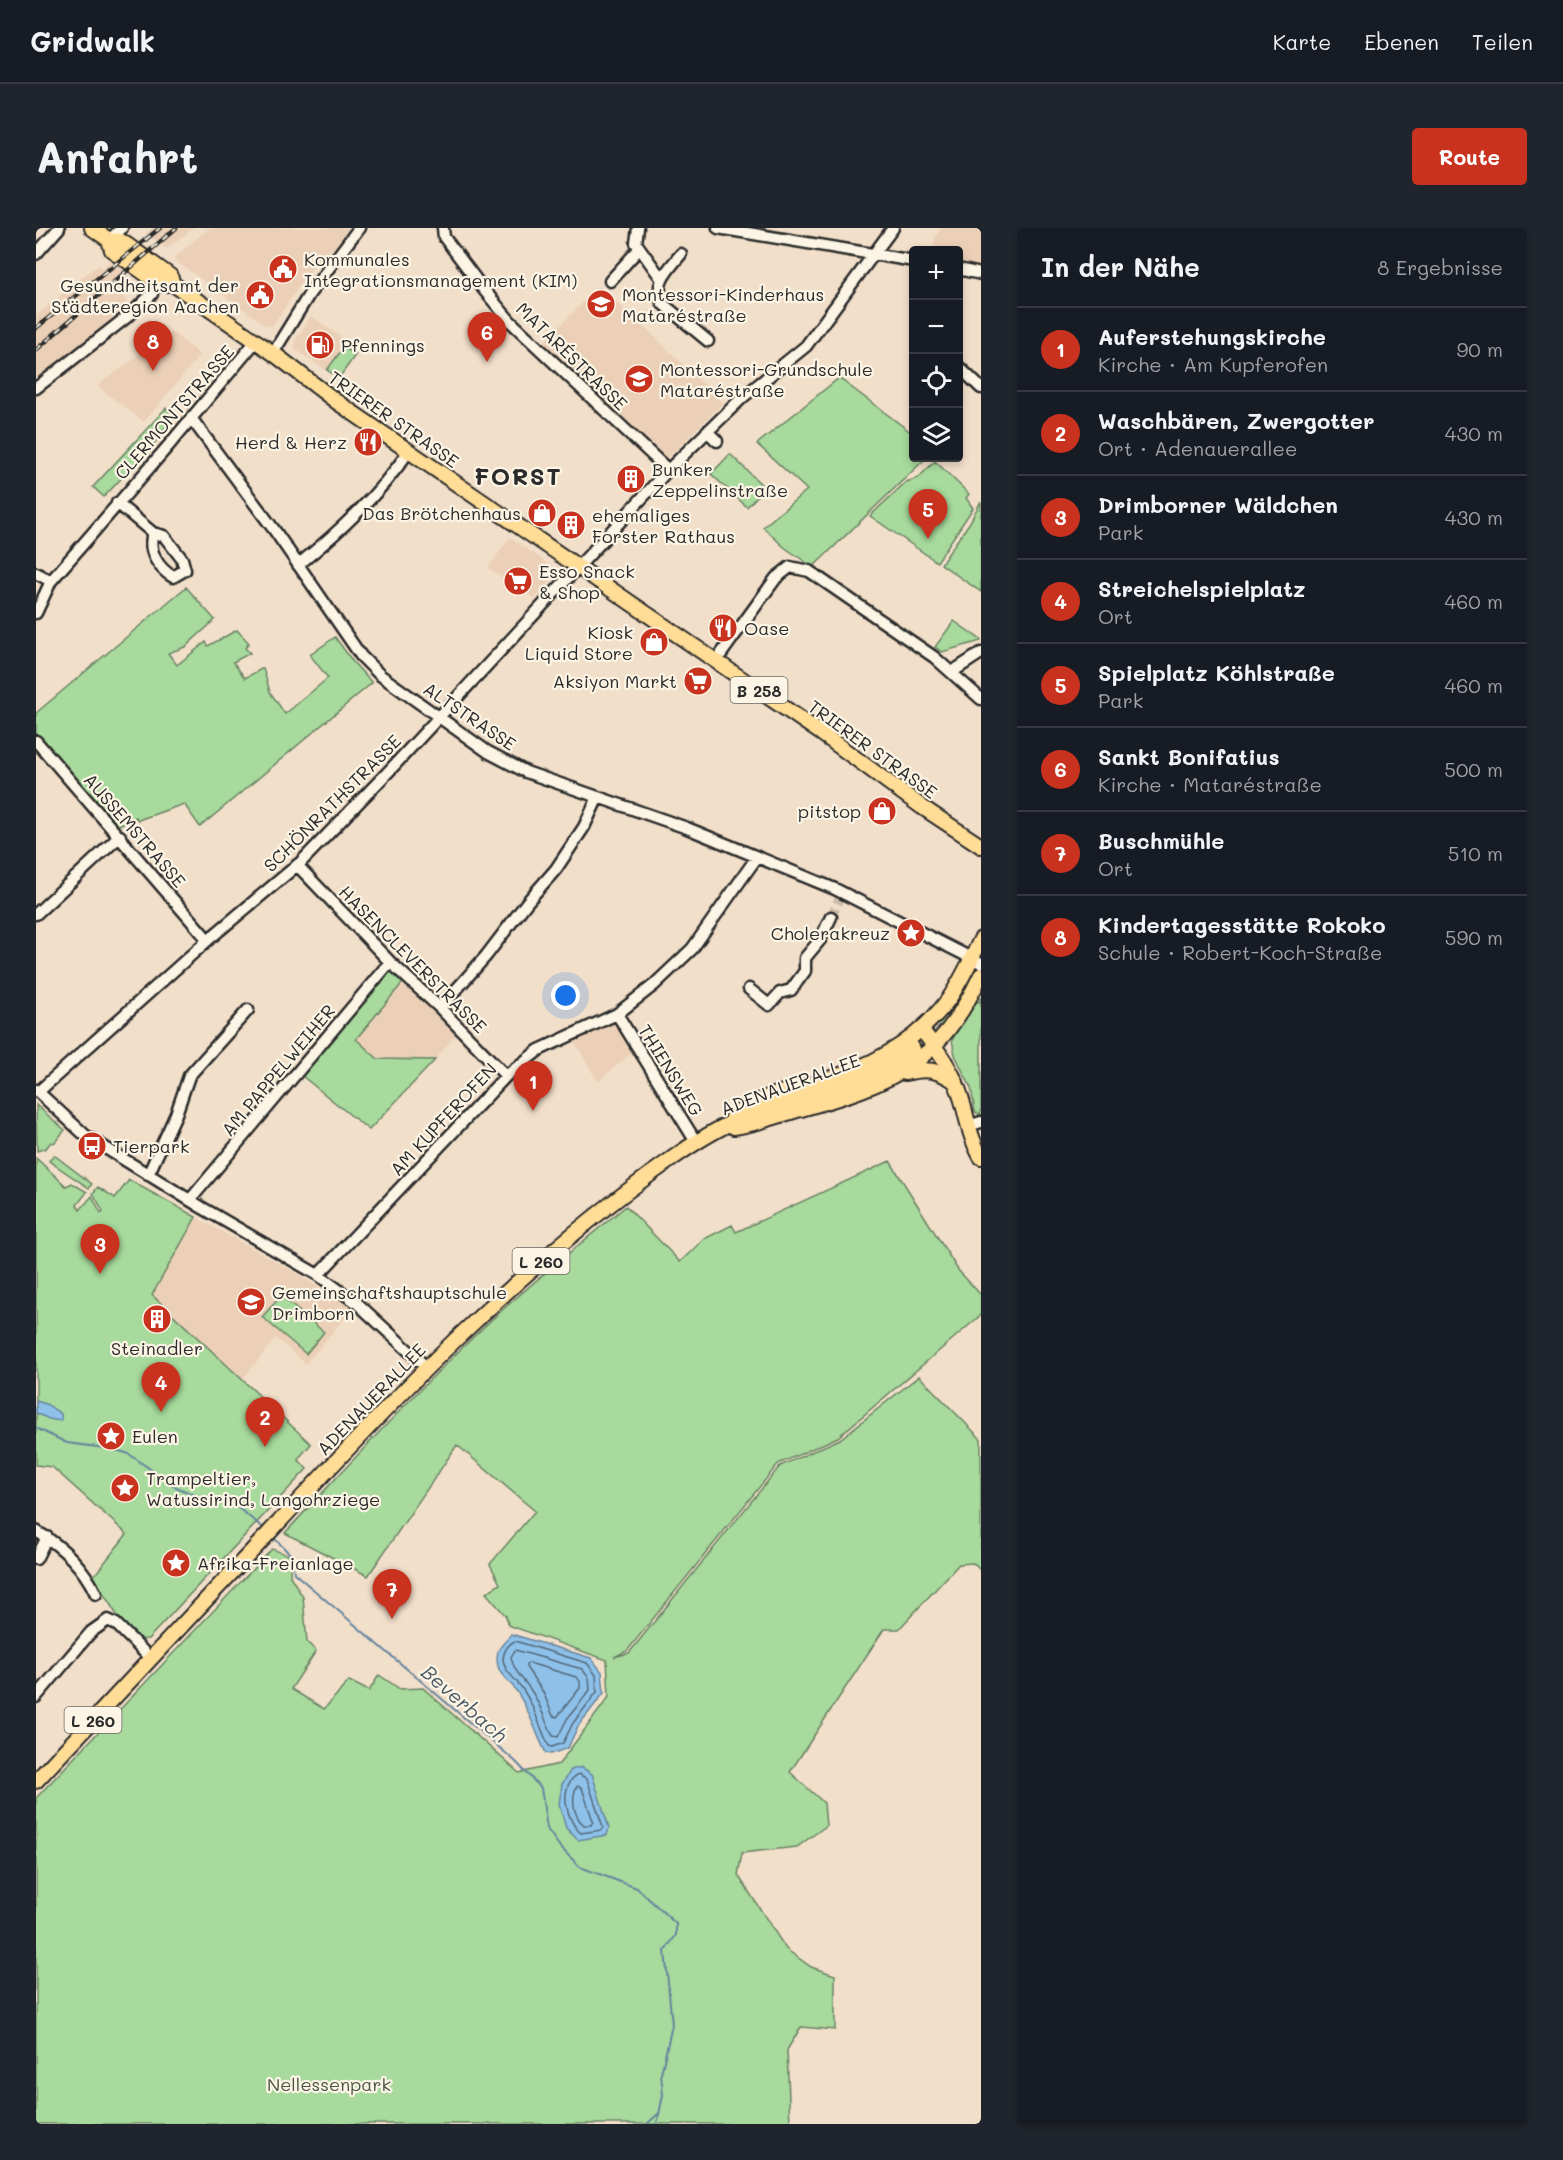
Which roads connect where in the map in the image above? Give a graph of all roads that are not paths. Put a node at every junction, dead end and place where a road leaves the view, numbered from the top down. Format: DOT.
graph roads {
  1 [pos="59,228"];
  2 [pos="92,228"];
  3 [pos="123,228"];
  4 [pos="359,228"];
  5 [pos="443,228"];
  6 [pos="638,228"];
  7 [pos="718,228"];
  8 [pos="893,228"];
  9 [pos="109,240"];
  10 [pos="639,249"];
  11 [pos="36,254"];
  12 [pos="681,254"];
  13 [pos="875,254"];
  14 [pos="909,260"];
  15 [pos="963,270"];
  16 [pos="981,274"];
  17 [pos="661,278"];
  18 [pos="610,281"];
  19 [pos="152,294"];
  20 [pos="256,341"];
  21 [pos="708,341"];
  22 [pos="273,353"];
  23 [pos="963,371"];
  24 [pos="36,388"];
  25 [pos="981,388"];
  26 [pos="191,418"];
  27 [pos="707,431"];
  28 [pos="717,441"];
  29 [pos="409,451"];
  30 [pos="668,470"];
  31 [pos="117,503"];
  32 [pos="153,533"];
  33 [pos="298,565"];
  34 [pos="577,567"];
  35 [pos="36,573"];
  36 [pos="51,581"];
  37 [pos="36,613"];
  38 [pos="981,653"];
  39 [pos="716,661"];
  40 [pos="952,672"];
  41 [pos="981,699"];
  42 [pos="439,717"];
  43 [pos="36,741"];
  44 [pos="598,797"];
  45 [pos="120,836"];
  46 [pos="981,846"];
  47 [pos="757,857"];
  48 [pos="297,865"];
  49 [pos="36,914"];
  50 [pos="831,917"];
  51 [pos="981,939"];
  52 [pos="208,940"];
  53 [pos="976,961"];
  54 [pos="390,962"];
  55 [pos="981,975"];
  56 [pos="749,989"];
  57 [pos="440,1008"];
  58 [pos="248,1010"];
  59 [pos="617,1014"];
  60 [pos="921,1029"];
  61 [pos="934,1046"];
  62 [pos="913,1049"];
  63 [pos="506,1076"];
  64 [pos="892,1077"];
  65 [pos="956,1082"];
  66 [pos="37,1091"];
  67 [pos="975,1124"];
  68 [pos="720,1128"];
  69 [pos="696,1142"];
  70 [pos="981,1157"];
  71 [pos="148,1175"];
  72 [pos="190,1200"];
  73 [pos="318,1275"];
  74 [pos="426,1367"];
  75 [pos="36,1531"];
  76 [pos="47,1537"];
  77 [pos="36,1559"];
  78 [pos="96,1594"];
  79 [pos="150,1658"];
  80 [pos="36,1697"];
  81 [pos="36,1781"];
  1 -- 11 [label="street"];
  2 -- 9 [label="main road, B 258"];
  3 -- 9 [label="street"];
  4 -- 22 [label="street"];
  5 -- 30 [label="street, MATARÉSTRASSE"];
  6 -- 10 [label="street"];
  7 -- 13 [label="street"];
  8 -- 13 [label="street, SCHÖNRATHSTRASSE"];
  9 -- 20 [label="main road, TRIERER STRASSE / B 258"];
  10 -- 17 [label="street"];
  10 -- 18 [label="street"];
  12 -- 17 [label="street"];
  13 -- 14 [label="street"];
  13 -- 27 [label="street, SCHÖNRATHSTRASSE"];
  15 -- 16 [label="street"];
  17 -- 21 [label="street"];
  19 -- 24 [label="street"];
  20 -- 22 [label="main road, TRIERER STRASSE / B 258"];
  20 -- 26 [label="street, CLERMONTSTRASSE"];
  22 -- 29 [label="main road, TRIERER STRASSE / B 258"];
  23 -- 25 [label="street"];
  26 -- 31 [label="street, CLERMONTSTRASSE"];
  26 -- 33 [label="street, ALTSTRASSE"];
  27 -- 28 [label="street"];
  27 -- 30 [label="street, SCHÖNRATHSTRASSE"];
  29 -- 33 [label="street"];
  29 -- 34 [label="main road, TRIERER STRASSE / B 258"];
  30 -- 34 [label="street, SCHÖNRATHSTRASSE"];
  31 -- 32 [label="street, CLERMONTSTRASSE"];
  31 -- 36 [label="street, CLERMONTSTRASSE"];
  33 -- 42 [label="street, ALTSTRASSE"];
  34 -- 39 [label="main road, TRIERER STRASSE / B 258"];
  34 -- 42 [label="street, SCHÖNRATHSTRASSE"];
  35 -- 36 [label="street"];
  36 -- 37 [label="street, CLERMONTSTRASSE"];
  38 -- 40 [label="street"];
  39 -- 40 [label="street"];
  39 -- 46 [label="main road, TRIERER STRASSE / B 258"];
  40 -- 41 [label="street"];
  42 -- 44 [label="street, ALTSTRASSE"];
  42 -- 48 [label="street, SCHÖNRATHSTRASSE"];
  43 -- 45 [label="street, AUSSEMSTRASSE"];
  44 -- 47 [label="street, ALTSTRASSE"];
  44 -- 57 [label="street"];
  45 -- 49 [label="street"];
  45 -- 52 [label="street, AUSSEMSTRASSE"];
  47 -- 53 [label="street, ALTSTRASSE"];
  47 -- 59 [label="street, AM KUPFEROFEN"];
  48 -- 52 [label="street, SCHÖNRATHSTRASSE"];
  48 -- 54 [label="street, HASENCLEVERSTRASSE"];
  50 -- 56 [label="street"];
  51 -- 53 [label="main road"];
  52 -- 66 [label="street, SCHÖNRATHSTRASSE"];
  53 -- 60 [label="main road"];
  54 -- 57 [label="street, HASENCLEVERSTRASSE"];
  54 -- 72 [label="street, AM PAPPELWEIHER"];
  55 -- 61 [label="main road"];
  57 -- 63 [label="street, HASENCLEVERSTRASSE"];
  58 -- 71 [label="street"];
  59 -- 63 [label="street, AM KUPFEROFEN"];
  59 -- 69 [label="street, THIENSWEG"];
  60 -- 61 [label="main road"];
  60 -- 68 [label="main road"];
  61 -- 64 [label="main road"];
  61 -- 65 [label="main road"];
  62 -- 68 [label="main road, ADENAUERALLEE / L 260"];
  63 -- 73 [label="street, AM KUPFEROFEN"];
  64 -- 65 [label="main road"];
  64 -- 68 [label="main road"];
  65 -- 67 [label="main road"];
  66 -- 71 [label="street"];
  67 -- 70 [label="main road"];
  68 -- 69 [label="main road, ADENAUERALLEE / L 260"];
  69 -- 74 [label="main road, ADENAUERALLEE / L 260"];
  71 -- 72 [label="street"];
  72 -- 73 [label="street"];
  73 -- 74 [label="street"];
  74 -- 79 [label="main road, ADENAUERALLEE / L 260"];
  75 -- 76 [label="street"];
  76 -- 77 [label="street"];
  76 -- 78 [label="street"];
  79 -- 80 [label="street"];
  79 -- 81 [label="main road, ADENAUERALLEE / L 260"];
}
